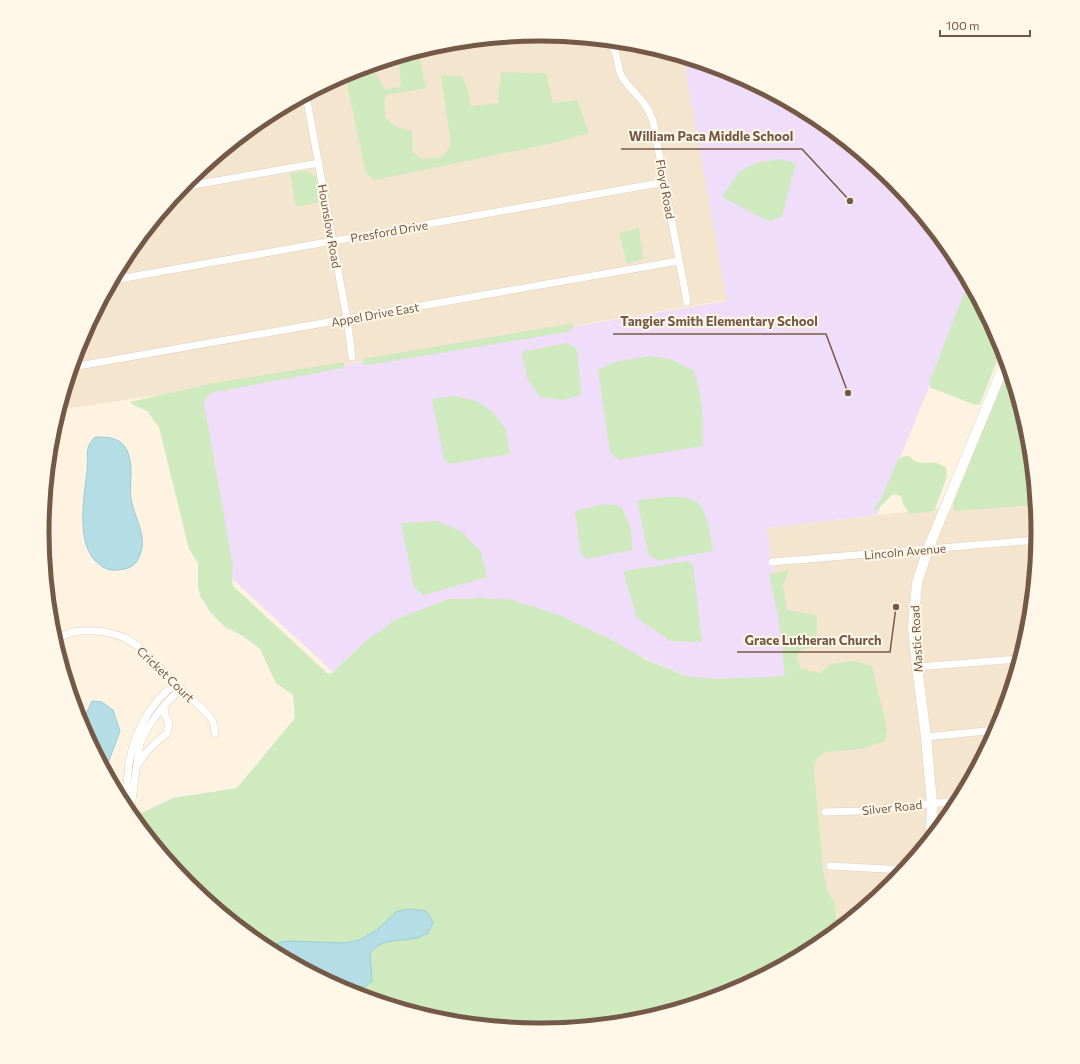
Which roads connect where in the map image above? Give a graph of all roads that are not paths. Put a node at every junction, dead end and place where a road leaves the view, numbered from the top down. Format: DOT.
graph roads {
  1 [pos="614,47"];
  2 [pos="307,101"];
  3 [pos="318,163"];
  4 [pos="665,182"];
  5 [pos="193,185"];
  6 [pos="333,241"];
  7 [pos="678,261"];
  8 [pos="120,279"];
  9 [pos="687,302"];
  10 [pos="347,319"];
  11 [pos="352,357"];
  12 [pos="78,367"];
  13 [pos="1003,368"];
  14 [pos="1031,541"];
  15 [pos="928,549"];
  16 [pos="772,562"];
  17 [pos="60,637"];
  18 [pos="1014,659"];
  19 [pos="917,667"];
  20 [pos="177,686"];
  21 [pos="165,704"];
  22 [pos="154,712"];
  23 [pos="165,715"];
  24 [pos="989,731"];
  25 [pos="215,734"];
  26 [pos="926,737"];
  27 [pos="137,766"];
  28 [pos="125,794"];
  29 [pos="950,802"];
  30 [pos="932,803"];
  31 [pos="131,804"];
  32 [pos="825,812"];
  33 [pos="931,829"];
  34 [pos="830,866"];
  35 [pos="896,870"];
  1 -- 4 [label="street, Floyd Road"];
  2 -- 3 [label="street, Hounslow Road"];
  3 -- 5 [label="street"];
  3 -- 6 [label="street, Hounslow Road"];
  4 -- 6 [label="street, Presford Drive"];
  4 -- 7 [label="street, Floyd Road"];
  6 -- 8 [label="street, Presford Drive"];
  6 -- 10 [label="street, Hounslow Road"];
  7 -- 9 [label="street, Floyd Road"];
  7 -- 10 [label="street, Appel Drive East"];
  10 -- 11 [label="street, Hounslow Road"];
  10 -- 12 [label="street, Appel Drive East"];
  13 -- 15 [label="main road, Mastic Road"];
  14 -- 15 [label="street, Lincoln Avenue"];
  15 -- 16 [label="street, Lincoln Avenue"];
  15 -- 19 [label="main road, Mastic Road"];
  17 -- 20 [label="street, Cricket Court"];
  18 -- 19 [label="street"];
  19 -- 26 [label="main road, Mastic Road"];
  20 -- 21 [label="street"];
  20 -- 22 [label="street"];
  20 -- 25 [label="street, Cricket Court"];
  21 -- 22 [label="street"];
  21 -- 23 [label="street"];
  22 -- 23 [label="street"];
  22 -- 27 [label="street"];
  22 -- 28 [label="street"];
  23 -- 27 [label="street"];
  24 -- 26 [label="street"];
  26 -- 30 [label="main road, Mastic Road"];
  27 -- 31 [label="street"];
  29 -- 30 [label="street, Silver Road"];
  30 -- 32 [label="street, Silver Road"];
  30 -- 33 [label="main road, Mastic Road"];
  34 -- 35 [label="street"];
}
